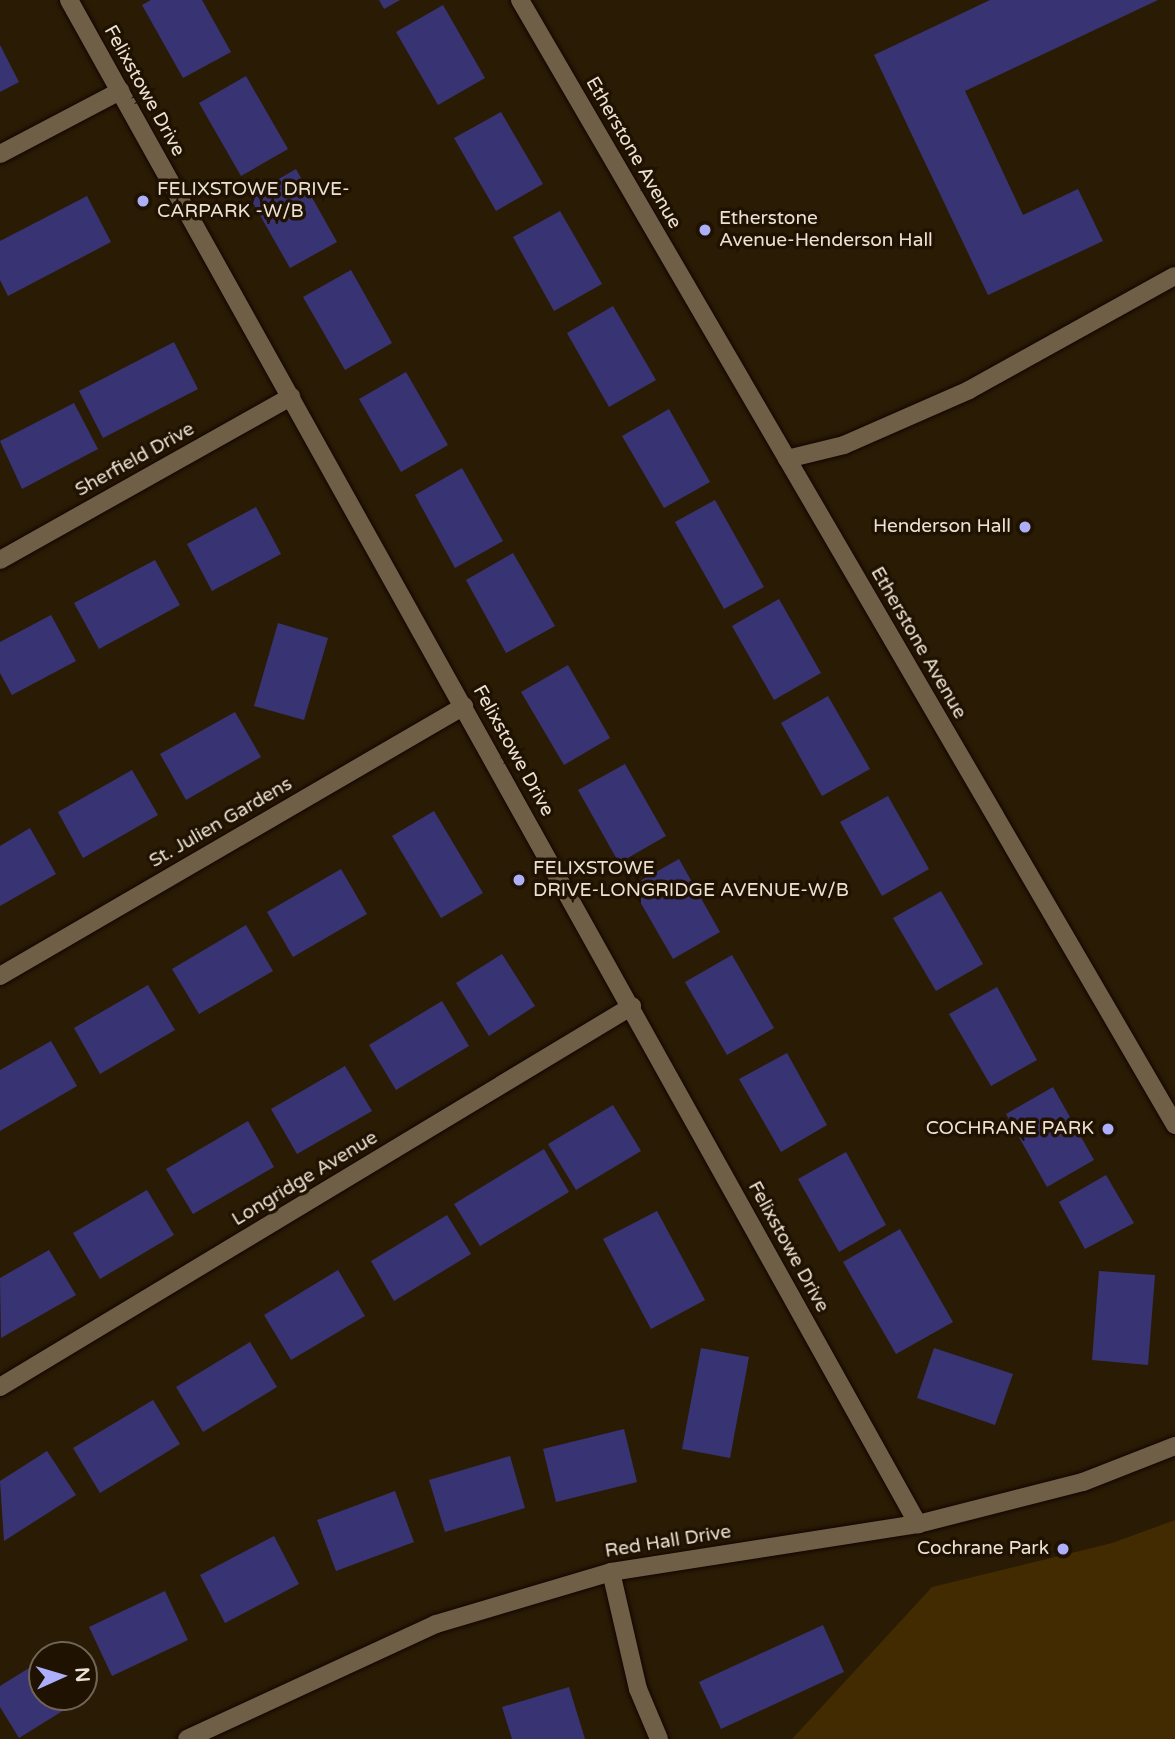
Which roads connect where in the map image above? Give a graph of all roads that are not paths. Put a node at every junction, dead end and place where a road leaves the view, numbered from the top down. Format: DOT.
graph roads {
  1 [pos="69,0"];
  2 [pos="526,2"];
  3 [pos="120,91"];
  4 [pos="0,154"];
  5 [pos="1175,276"];
  6 [pos="290,397"];
  7 [pos="787,459"];
  8 [pos="0,560"];
  9 [pos="464,706"];
  10 [pos="0,976"];
  11 [pos="632,1006"];
  12 [pos="1175,1125"];
  13 [pos="0,1387"];
  14 [pos="1175,1446"];
  15 [pos="918,1524"];
  16 [pos="611,1572"];
  17 [pos="187,1739"];
  18 [pos="659,1739"];
  1 -- 3 [label="street, Felixstowe Drive"];
  2 -- 7 [label="street, Etherstone Avenue"];
  3 -- 4 [label="street"];
  3 -- 6 [label="street, Felixstowe Drive"];
  5 -- 7 [label="street"];
  6 -- 8 [label="street, Sherfield Drive"];
  6 -- 9 [label="street, Felixstowe Drive"];
  7 -- 12 [label="street, Etherstone Avenue"];
  9 -- 10 [label="street, St. Julien Gardens"];
  9 -- 11 [label="street, Felixstowe Drive"];
  11 -- 13 [label="street, Longridge Avenue"];
  11 -- 15 [label="street, Felixstowe Drive"];
  14 -- 15 [label="street, Red Hall Drive"];
  15 -- 16 [label="street, Red Hall Drive"];
  16 -- 17 [label="street, Red Hall Drive"];
  16 -- 18 [label="street"];
}
